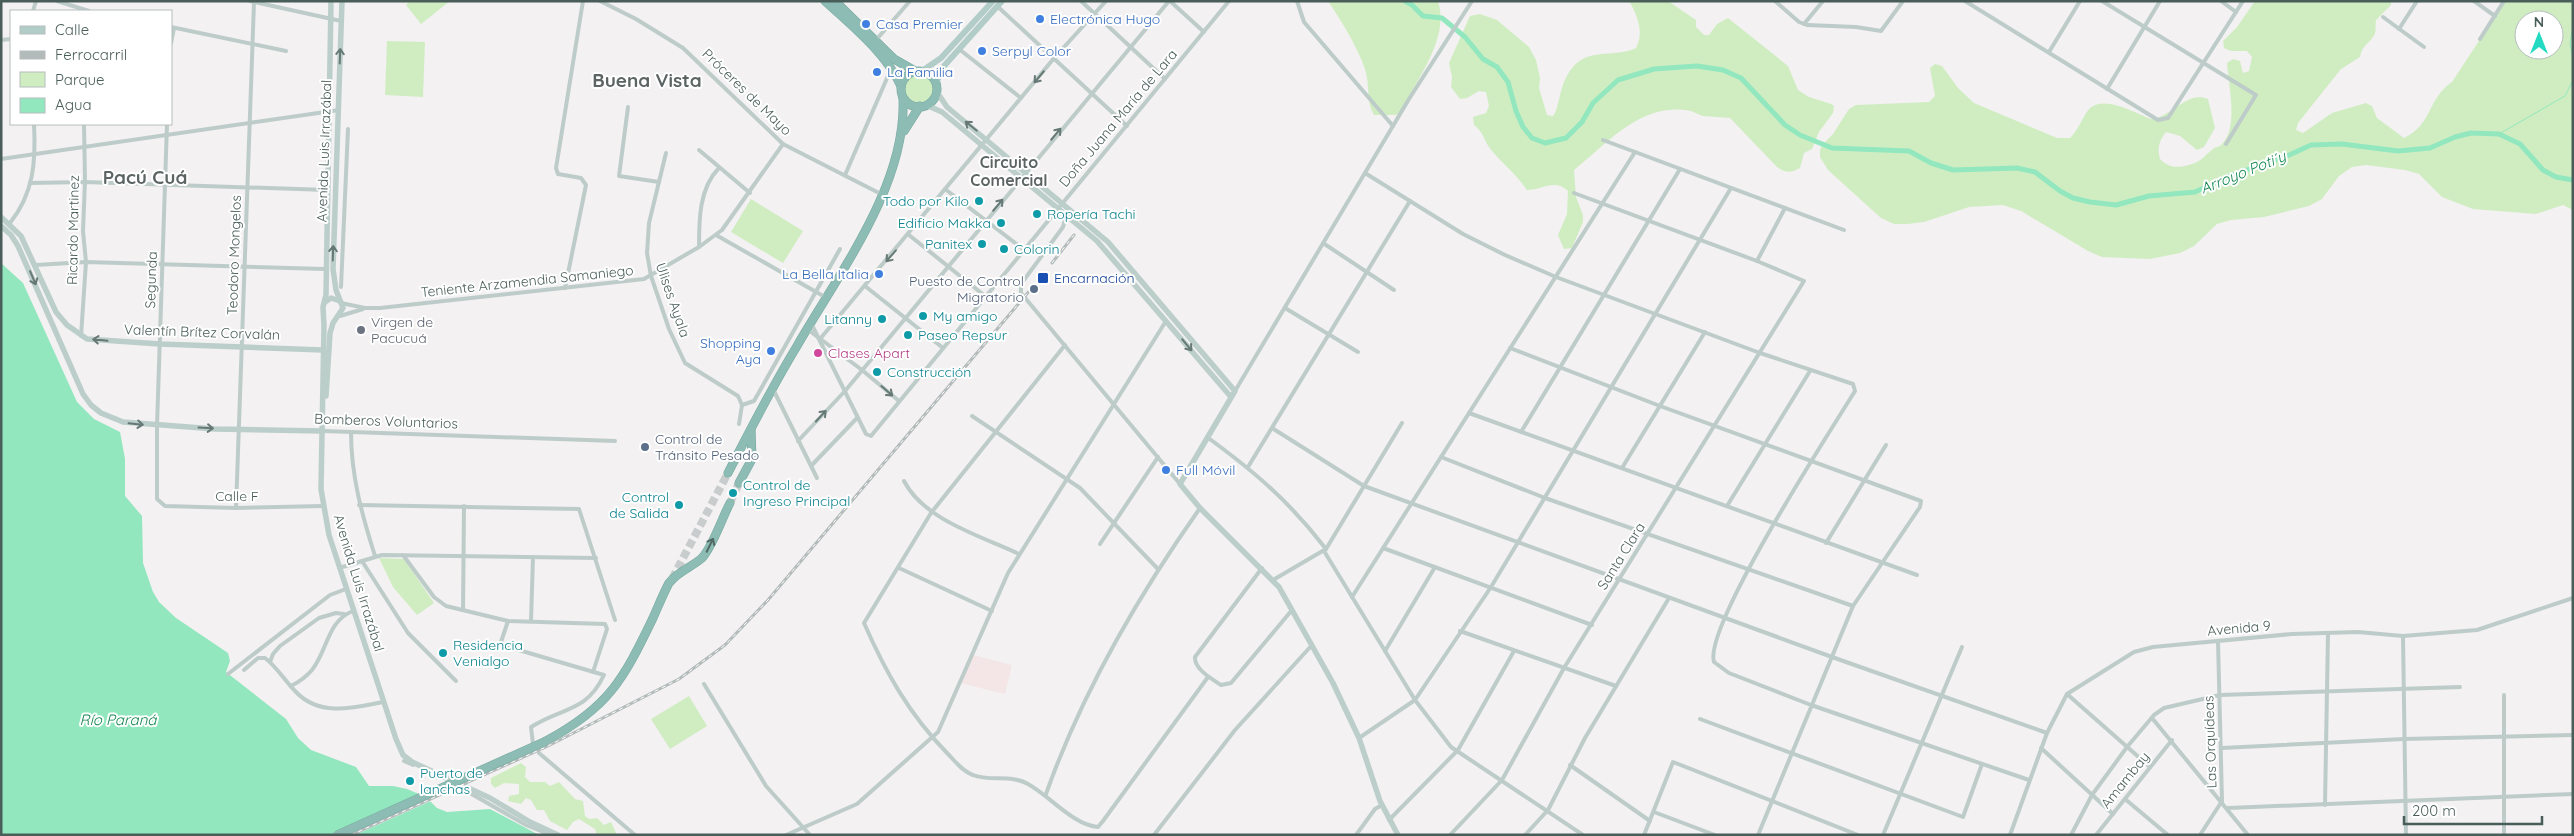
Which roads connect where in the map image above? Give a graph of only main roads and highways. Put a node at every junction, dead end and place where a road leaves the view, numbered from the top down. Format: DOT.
graph roads {
  1 [pos="332,1"];
  2 [pos="342,1"];
  3 [pos="829,2"];
  4 [pos="995,2"];
  5 [pos="873,43"];
  6 [pos="919,71"];
  7 [pos="936,83"];
  8 [pos="901,86"];
  9 [pos="937,92"];
  10 [pos="903,98"];
  11 [pos="923,106"];
  12 [pos="902,135"];
  13 [pos="1060,205"];
  14 [pos="1,217"];
  15 [pos="1,226"];
  16 [pos="325,302"];
  17 [pos="341,302"];
  18 [pos="324,313"];
  19 [pos="338,317"];
  20 [pos="323,350"];
  21 [pos="1231,397"];
  22 [pos="324,408"];
  23 [pos="751,429"];
  24 [pos="323,431"];
  25 [pos="728,473"];
  26 [pos="739,483"];
  27 [pos="730,503"];
  28 [pos="337,835"];
  29 [pos="558,835"];
  30 [pos="1398,835"];
  1 -- 16 [label="main road, Avenida Luis Irrazábal"];
  17 -- 2 [label="main road, Avenida Luis Irrazábal, one-way"];
  3 -- 5 [label="highway"];
  4 -- 6 [label="main road"];
  4 -- 7 [label="main road"];
  5 -- 6 [label="highway"];
  5 -- 8 [label="highway"];
  6 -- 7 [label="highway"];
  6 -- 8 [label="highway"];
  7 -- 9 [label="highway"];
  8 -- 10 [label="highway"];
  9 -- 11 [label="highway"];
  13 -- 9 [label="main road, one-way"];
  10 -- 11 [label="highway"];
  10 -- 12 [label="highway"];
  11 -- 12 [label="highway"];
  11 -- 13 [label="main road"];
  12 -- 23 [label="highway"];
  13 -- 21 [label="main road, one-way"];
  13 -- 21 [label="main road"];
  20 -- 14 [label="main road, Valentín Brítez Corvalán, one-way"];
  15 -- 24 [label="main road, Bomberos Voluntarios, one-way"];
  16 -- 17 [label="main road"];
  16 -- 18 [label="main road, Avenida Luis Irrazábal"];
  17 -- 19 [label="main road, Avenida Luis Irrazábal"];
  18 -- 19 [label="main road"];
  18 -- 20 [label="main road, Avenida Luis Irrazábal"];
  19 -- 22 [label="main road, Avenida Luis Irrazábal"];
  20 -- 22 [label="main road, Avenida Luis Irrazábal"];
  21 -- 30 [label="main road"];
  22 -- 24 [label="main road, Avenida Luis Irrazábal"];
  23 -- 25 [label="highway"];
  23 -- 26 [label="highway"];
  24 -- 29 [label="main road, Avenida Luis Irrazábal"];
  28 -- 27 [label="highway, one-way, bridge"];
}
